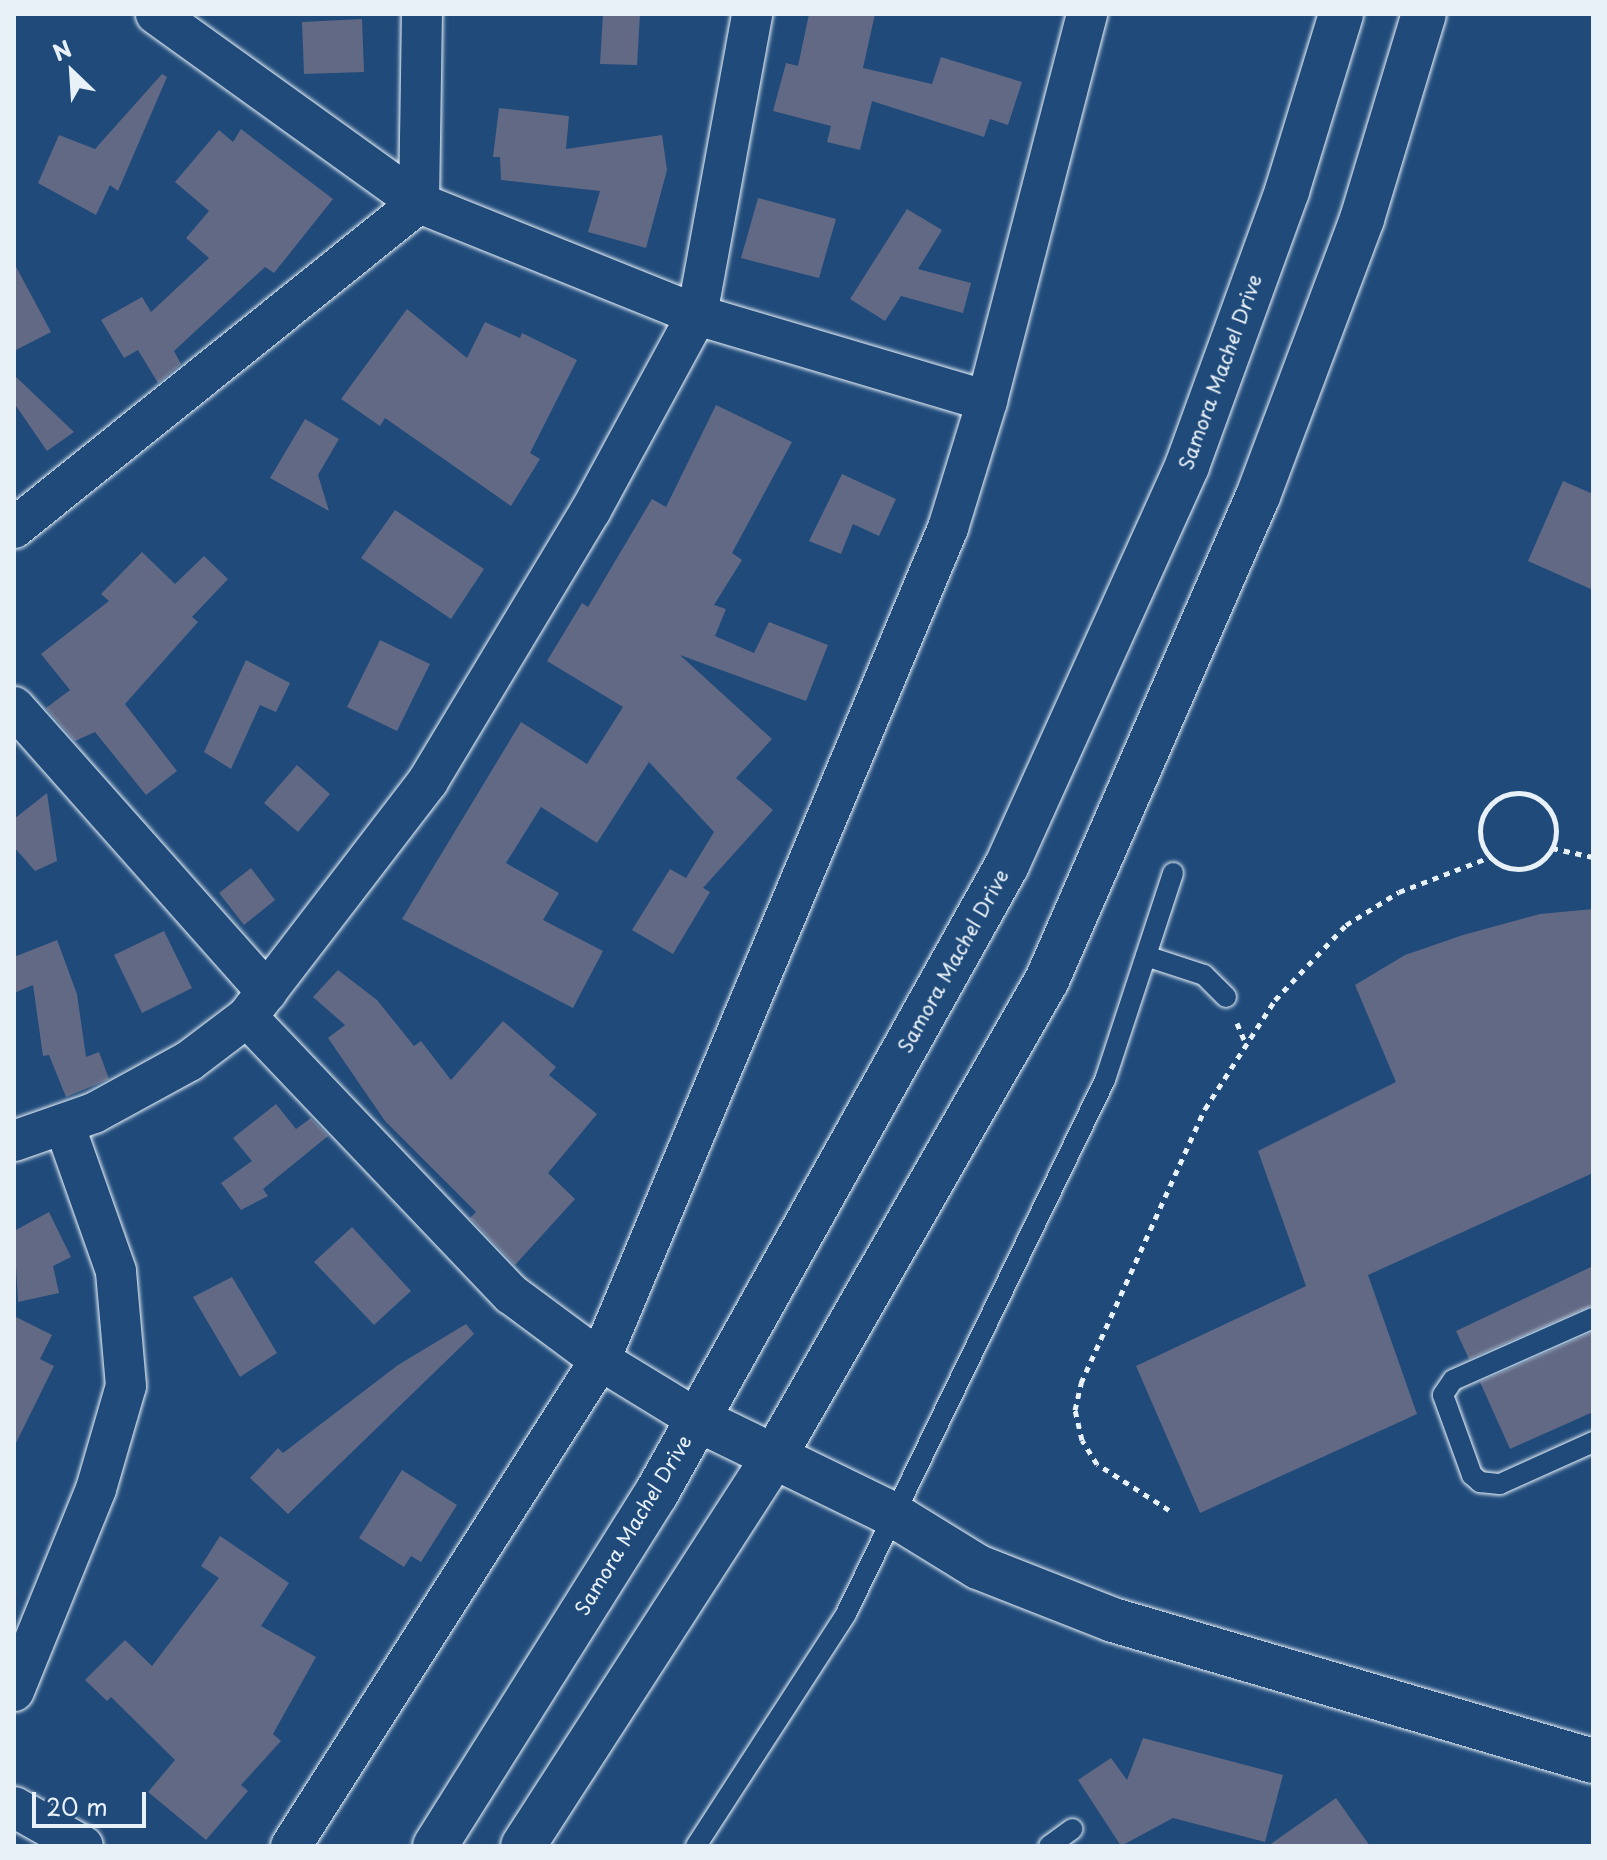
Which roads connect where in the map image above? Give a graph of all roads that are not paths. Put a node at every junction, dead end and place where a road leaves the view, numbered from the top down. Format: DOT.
graph roads {
  1 [pos="156,14"];
  2 [pos="422,14"];
  3 [pos="752,14"];
  4 [pos="1087,14"];
  5 [pos="1341,14"];
  6 [pos="1424,14"];
  7 [pos="419,203"];
  8 [pos="697,315"];
  9 [pos="987,401"];
  10 [pos="14,528"];
  11 [pos="14,707"];
  12 [pos="1173,873"];
  13 [pos="1146,956"];
  14 [pos="1226,997"];
  15 [pos="257,1004"];
  16 [pos="64,1124"];
  17 [pos="14,1141"];
  18 [pos="1593,1318"];
  19 [pos="600,1360"];
  20 [pos="695,1418"];
  21 [pos="1593,1442"];
  22 [pos="774,1457"];
  23 [pos="892,1514"];
  24 [pos="14,1691"];
  25 [pos="1593,1761"];
  26 [pos="14,1807"];
  27 [pos="1072,1829"];
  28 [pos="83,1846"];
  29 [pos="291,1846"];
  30 [pos="435,1846"];
  31 [pos="523,1846"];
  32 [pos="696,1846"];
  33 [pos="1049,1846"];
  1 -- 7 [label="street"];
  2 -- 7 [label="street"];
  3 -- 8 [label="street"];
  4 -- 9 [label="street"];
  5 -- 20 [label="main road, Samora Machel Drive"];
  6 -- 22 [label="main road"];
  7 -- 8 [label="street"];
  7 -- 10 [label="street"];
  8 -- 9 [label="street"];
  8 -- 15 [label="street"];
  9 -- 19 [label="street"];
  11 -- 15 [label="street"];
  12 -- 13 [label="lane"];
  13 -- 14 [label="lane"];
  13 -- 23 [label="lane"];
  15 -- 16 [label="street"];
  15 -- 19 [label="street"];
  16 -- 17 [label="street"];
  16 -- 24 [label="street"];
  18 -- 21 [label="lane"];
  19 -- 20 [label="street"];
  19 -- 29 [label="street"];
  20 -- 22 [label="main road"];
  20 -- 30 [label="main road, Samora Machel Drive"];
  22 -- 23 [label="main road"];
  22 -- 31 [label="main road"];
  23 -- 25 [label="main road"];
  23 -- 32 [label="lane"];
  26 -- 28 [label="street"];
  27 -- 33 [label="lane"];
}
